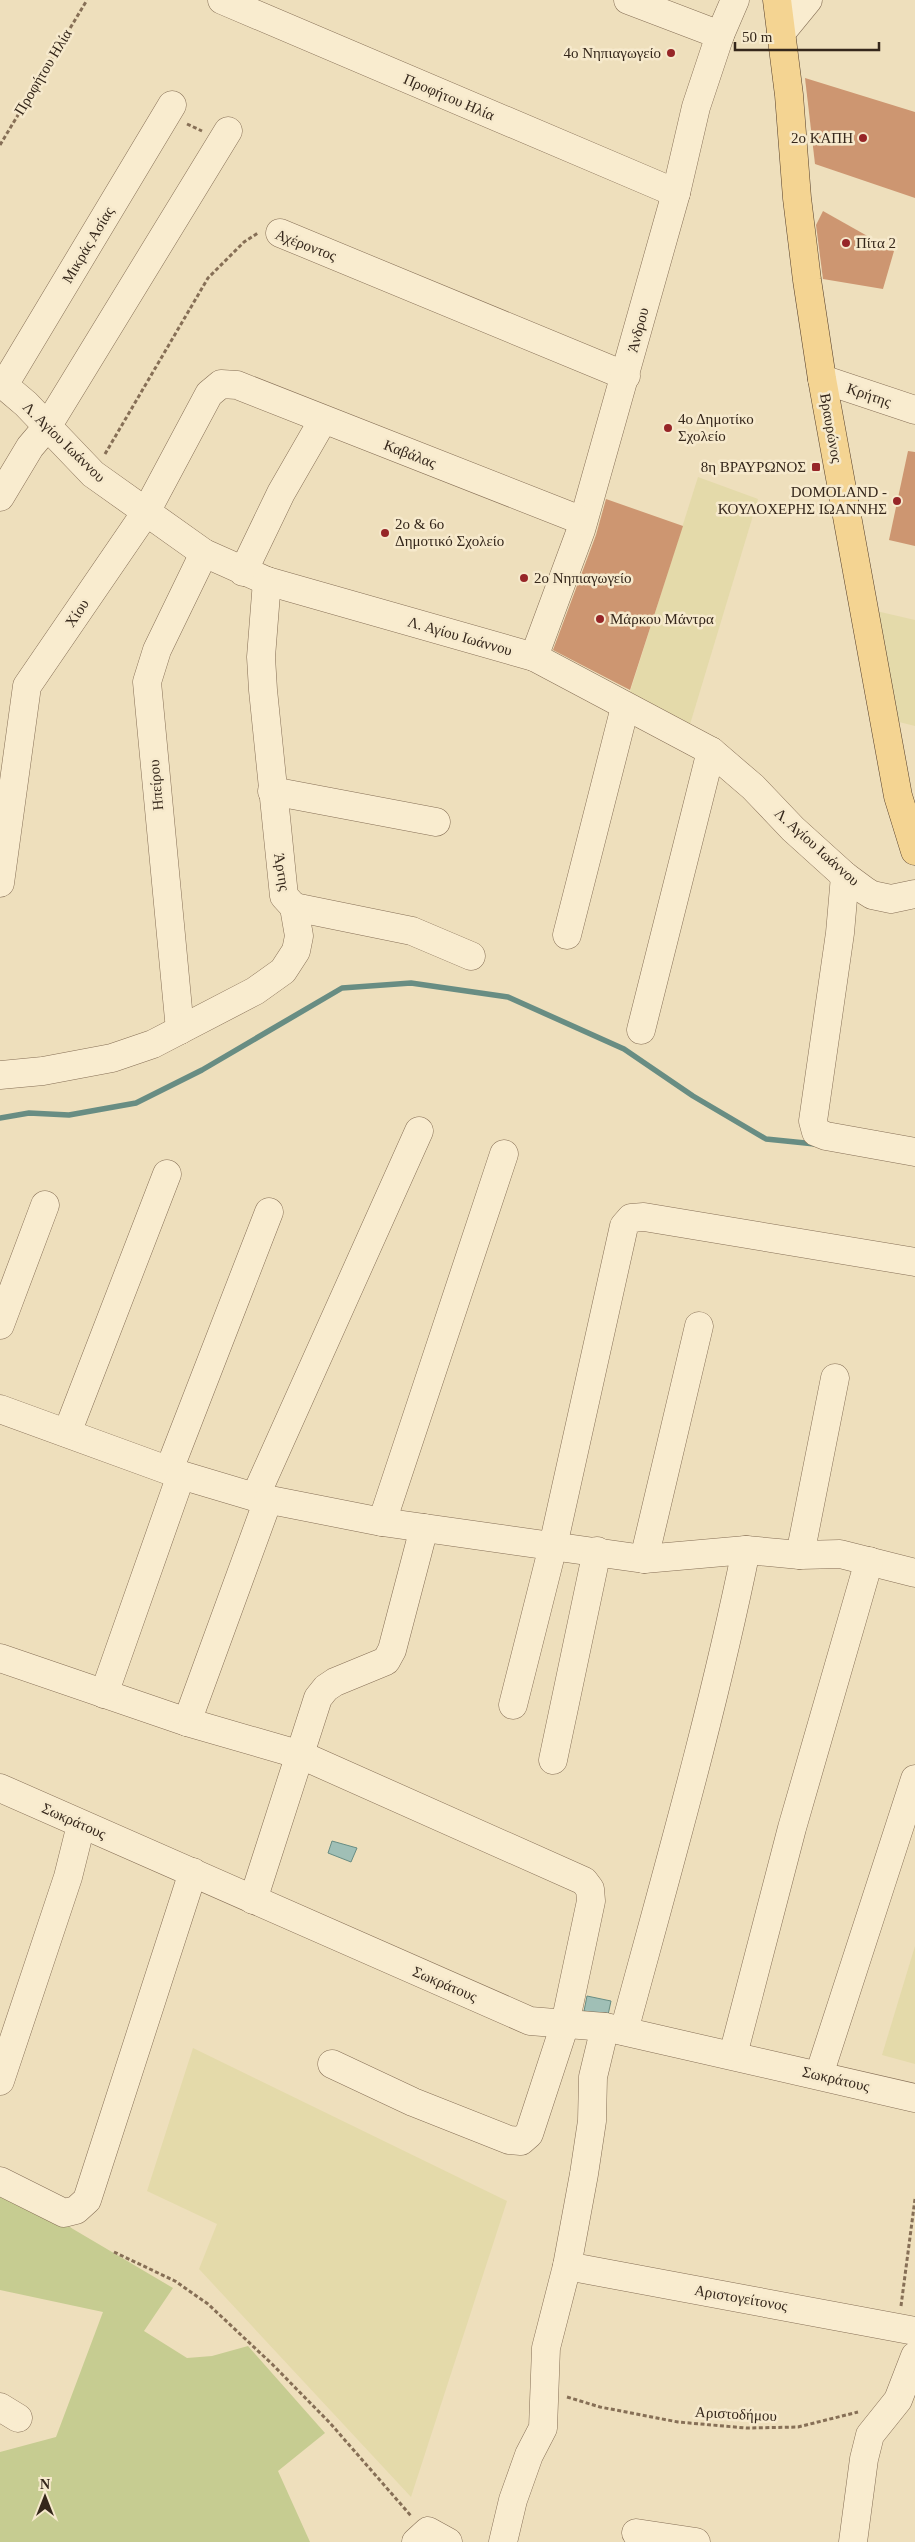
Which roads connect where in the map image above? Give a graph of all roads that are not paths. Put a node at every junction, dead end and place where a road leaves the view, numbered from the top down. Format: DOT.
graph roads {
  1 [pos="222,0"];
  2 [pos="628,0"];
  3 [pos="735,0"];
  4 [pos="777,0"];
  5 [pos="808,0"];
  6 [pos="781,33"];
  7 [pos="720,35"];
  8 [pos="169,110"];
  9 [pos="225,136"];
  10 [pos="676,193"];
  11 [pos="280,233"];
  12 [pos="626,376"];
  13 [pos="822,379"];
  14 [pos="2,384"];
  15 [pos="237,386"];
  16 [pos="915,410"];
  17 [pos="322,420"];
  18 [pos="47,427"];
  19 [pos="0,497"];
  20 [pos="146,512"];
  21 [pos="583,521"];
  22 [pos="204,553"];
  23 [pos="255,576"];
  24 [pos="534,658"];
  25 [pos="625,707"];
  26 [pos="711,751"];
  27 [pos="272,791"];
  28 [pos="436,822"];
  29 [pos="915,851"];
  30 [pos="845,876"];
  31 [pos="0,883"];
  32 [pos="915,894"];
  33 [pos="294,907"];
  34 [pos="567,935"];
  35 [pos="471,956"];
  36 [pos="180,1030"];
  37 [pos="642,1030"];
  38 [pos="0,1075"];
  39 [pos="420,1131"];
  40 [pos="915,1152"];
  41 [pos="504,1154"];
  42 [pos="167,1174"];
  43 [pos="45,1205"];
  44 [pos="269,1212"];
  45 [pos="915,1262"];
  46 [pos="0,1325"];
  47 [pos="699,1326"];
  48 [pos="835,1378"];
  49 [pos="0,1409"];
  50 [pos="67,1433"];
  51 [pos="175,1472"];
  52 [pos="262,1499"];
  53 [pos="382,1522"];
  54 [pos="424,1528"];
  55 [pos="553,1546"];
  56 [pos="746,1550"];
  57 [pos="597,1551"];
  58 [pos="800,1555"];
  59 [pos="644,1559"];
  60 [pos="869,1561"];
  61 [pos="915,1573"];
  62 [pos="0,1658"];
  63 [pos="104,1694"];
  64 [pos="513,1705"];
  65 [pos="187,1722"];
  66 [pos="301,1754"];
  67 [pos="553,1760"];
  68 [pos="914,1786"];
  69 [pos="0,1788"];
  70 [pos="82,1825"];
  71 [pos="193,1872"];
  72 [pos="253,1900"];
  73 [pos="565,2024"];
  74 [pos="614,2029"];
  75 [pos="733,2055"];
  76 [pos="332,2064"];
  77 [pos="819,2075"];
  78 [pos="0,2081"];
  79 [pos="915,2098"];
  80 [pos="0,2181"];
  81 [pos="567,2266"];
  82 [pos="906,2329"];
  83 [pos="915,2356"];
  84 [pos="636,2533"];
  85 [pos="503,2542"];
  86 [pos="696,2542"];
  87 [pos="853,2542"];
  1 -- 10 [label="street, Προφήτου Ηλία"];
  2 -- 7 [label="street"];
  3 -- 7 [label="street, Άνδρου"];
  4 -- 6 [label="main road, Βραυρώνος"];
  5 -- 6 [label="street"];
  6 -- 13 [label="main road, Βραυρώνος"];
  7 -- 10 [label="street, Άνδρου"];
  8 -- 14 [label="street, Μικράς Ασίας"];
  9 -- 18 [label="street"];
  10 -- 12 [label="street, Άνδρου"];
  11 -- 12 [label="street, Αχέροντος"];
  12 -- 21 [label="street, Άνδρου"];
  13 -- 16 [label="street, Κρήτης"];
  13 -- 29 [label="main road, Βραυρώνος"];
  14 -- 18 [label="street, Λ. Αγίου Ιωάννου"];
  15 -- 17 [label="street, Καβάλας"];
  15 -- 20 [label="street, Χίου"];
  17 -- 21 [label="street, Καβάλας"];
  17 -- 23 [label="street"];
  18 -- 19 [label="street"];
  18 -- 20 [label="street, Λ. Αγίου Ιωάννου"];
  20 -- 22 [label="street, Λ. Αγίου Ιωάννου"];
  20 -- 31 [label="street, Χίου"];
  21 -- 24 [label="street, Άνδρου"];
  22 -- 23 [label="street, Λ. Αγίου Ιωάννου"];
  22 -- 36 [label="street, Ηπείρου"];
  23 -- 24 [label="street, Λ. Αγίου Ιωάννου"];
  23 -- 27 [label="street, Άρτης"];
  24 -- 25 [label="street, Λ. Αγίου Ιωάννου"];
  25 -- 26 [label="street, Λ. Αγίου Ιωάννου"];
  25 -- 34 [label="street"];
  26 -- 30 [label="street, Λ. Αγίου Ιωάννου"];
  26 -- 37 [label="street"];
  27 -- 28 [label="street"];
  27 -- 33 [label="street, Άρτης"];
  30 -- 32 [label="street, Λ. Αγίου Ιωάννου"];
  30 -- 40 [label="street"];
  33 -- 35 [label="street"];
  33 -- 36 [label="street, Άρτης"];
  36 -- 38 [label="street, Άρτης"];
  39 -- 52 [label="street"];
  41 -- 53 [label="street"];
  42 -- 50 [label="street"];
  43 -- 46 [label="street"];
  44 -- 51 [label="street"];
  45 -- 55 [label="street"];
  47 -- 59 [label="street"];
  48 -- 58 [label="street"];
  49 -- 50 [label="street"];
  50 -- 51 [label="street"];
  51 -- 52 [label="street"];
  51 -- 63 [label="street"];
  52 -- 53 [label="street"];
  52 -- 65 [label="street"];
  53 -- 54 [label="street"];
  54 -- 55 [label="street"];
  54 -- 66 [label="street"];
  55 -- 57 [label="street"];
  55 -- 64 [label="street"];
  56 -- 58 [label="street"];
  56 -- 59 [label="street"];
  56 -- 74 [label="street"];
  57 -- 59 [label="street"];
  57 -- 67 [label="street"];
  58 -- 60 [label="street"];
  60 -- 61 [label="street"];
  60 -- 75 [label="street"];
  62 -- 63 [label="street"];
  63 -- 65 [label="street"];
  65 -- 66 [label="street"];
  66 -- 72 [label="street"];
  66 -- 73 [label="street"];
  68 -- 77 [label="street"];
  69 -- 70 [label="street, Σωκράτους"];
  70 -- 71 [label="street, Σωκράτους"];
  70 -- 78 [label="street"];
  71 -- 72 [label="street, Σωκράτους"];
  71 -- 80 [label="street"];
  72 -- 73 [label="street, Σωκράτους"];
  73 -- 74 [label="street, Σωκράτους"];
  73 -- 76 [label="street"];
  74 -- 75 [label="street, Σωκράτους"];
  74 -- 81 [label="street"];
  75 -- 77 [label="street, Σωκράτους"];
  77 -- 79 [label="street, Σωκράτους"];
  81 -- 82 [label="street, Αριστογείτονος"];
  81 -- 85 [label="street"];
  83 -- 87 [label="street"];
  84 -- 86 [label="street"];
}
